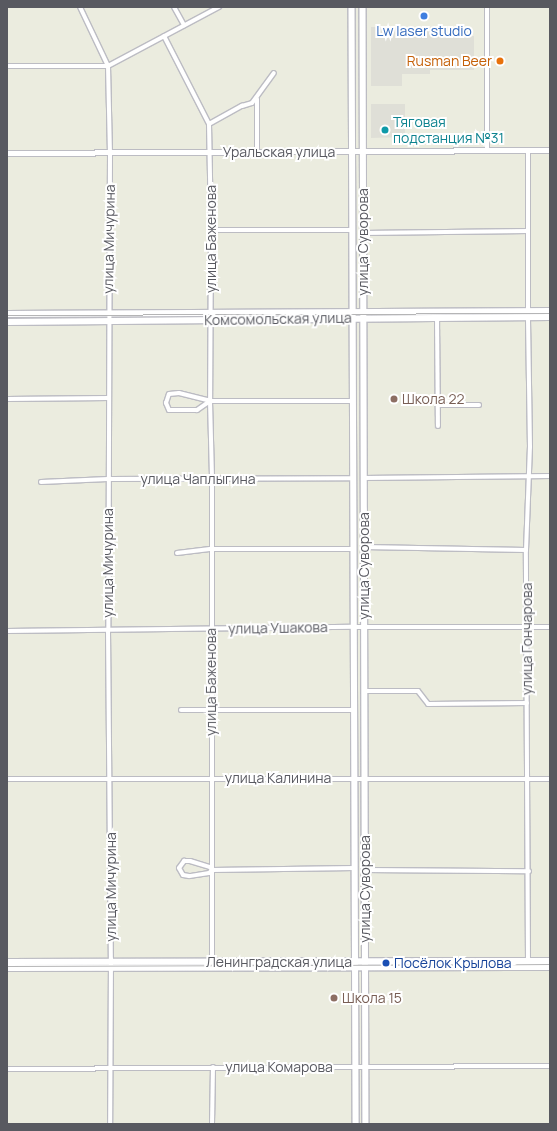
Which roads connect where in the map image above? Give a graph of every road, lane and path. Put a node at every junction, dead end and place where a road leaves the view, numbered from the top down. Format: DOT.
graph roads {
  1 [pos="80,7"];
  2 [pos="174,7"];
  3 [pos="219,7"];
  4 [pos="352,7"];
  5 [pos="363,7"];
  6 [pos="487,7"];
  7 [pos="184,25"];
  8 [pos="164,36"];
  9 [pos="7,66"];
  10 [pos="108,66"];
  11 [pos="274,73"];
  12 [pos="257,98"];
  13 [pos="209,124"];
  14 [pos="487,150"];
  15 [pos="528,150"];
  16 [pos="550,150"];
  17 [pos="257,152"];
  18 [pos="353,152"];
  19 [pos="363,152"];
  20 [pos="110,153"];
  21 [pos="210,153"];
  22 [pos="7,154"];
  23 [pos="211,230"];
  24 [pos="352,230"];
  25 [pos="528,231"];
  26 [pos="363,233"];
  27 [pos="364,311"];
  28 [pos="550,311"];
  29 [pos="353,312"];
  30 [pos="108,313"];
  31 [pos="210,313"];
  32 [pos="7,314"];
  33 [pos="528,314"];
  34 [pos="550,317"];
  35 [pos="353,318"];
  36 [pos="364,318"];
  37 [pos="437,318"];
  38 [pos="210,320"];
  39 [pos="108,321"];
  40 [pos="7,322"];
  41 [pos="109,398"];
  42 [pos="7,399"];
  43 [pos="210,401"];
  44 [pos="354,401"];
  45 [pos="438,405"];
  46 [pos="479,405"];
  47 [pos="438,426"];
  48 [pos="530,476"];
  49 [pos="550,476"];
  50 [pos="212,478"];
  51 [pos="354,478"];
  52 [pos="364,478"];
  53 [pos="108,479"];
  54 [pos="41,482"];
  55 [pos="364,547"];
  56 [pos="354,549"];
  57 [pos="212,550"];
  58 [pos="526,550"];
  59 [pos="177,553"];
  60 [pos="354,627"];
  61 [pos="364,627"];
  62 [pos="550,627"];
  63 [pos="527,628"];
  64 [pos="211,629"];
  65 [pos="108,630"];
  66 [pos="7,631"];
  67 [pos="365,690"];
  68 [pos="527,703"];
  69 [pos="181,710"];
  70 [pos="355,710"];
  71 [pos="211,711"];
  72 [pos="212,778"];
  73 [pos="7,779"];
  74 [pos="354,779"];
  75 [pos="364,779"];
  76 [pos="529,779"];
  77 [pos="550,779"];
  78 [pos="110,780"];
  79 [pos="355,868"];
  80 [pos="212,870"];
  81 [pos="366,870"];
  82 [pos="529,871"];
  83 [pos="528,961"];
  84 [pos="550,961"];
  85 [pos="7,962"];
  86 [pos="111,962"];
  87 [pos="212,962"];
  88 [pos="355,964"];
  89 [pos="365,965"];
  90 [pos="550,967"];
  91 [pos="7,968"];
  92 [pos="111,968"];
  93 [pos="550,1066"];
  94 [pos="213,1067"];
  95 [pos="110,1068"];
  96 [pos="356,1068"];
  97 [pos="366,1068"];
  98 [pos="7,1069"];
  99 [pos="110,1124"];
  100 [pos="212,1124"];
  101 [pos="356,1124"];
  102 [pos="366,1124"];
  1 -- 10 [label="street, улица Мичурина"];
  2 -- 7 [label="street"];
  3 -- 7 [label="street"];
  4 -- 18 [label="main road, улица Суворова"];
  5 -- 19 [label="main road, улица Суворова"];
  6 -- 14 [label="street"];
  7 -- 8 [label="street"];
  8 -- 10 [label="street"];
  8 -- 13 [label="street, улица Баженова"];
  9 -- 10 [label="street"];
  10 -- 20 [label="street, улица Мичурина"];
  11 -- 12 [label="street"];
  12 -- 13 [label="street"];
  12 -- 17 [label="street"];
  13 -- 21 [label="street, улица Баженова"];
  14 -- 15 [label="street, Уральская улица"];
  14 -- 19 [label="street, Уральская улица"];
  15 -- 16 [label="street, Уральская улица"];
  15 -- 25 [label="street, улица Гончарова"];
  17 -- 18 [label="street, Уральская улица"];
  17 -- 21 [label="street, Уральская улица"];
  18 -- 19 [label="street, Уральская улица"];
  18 -- 24 [label="main road, улица Суворова"];
  19 -- 26 [label="main road, улица Суворова"];
  20 -- 21 [label="street, Уральская улица"];
  20 -- 22 [label="street, Уральская улица"];
  20 -- 30 [label="street, улица Мичурина"];
  21 -- 23 [label="street, улица Баженова"];
  23 -- 24 [label="street"];
  23 -- 31 [label="street, улица Баженова"];
  24 -- 29 [label="main road, улица Суворова"];
  25 -- 26 [label="street"];
  25 -- 33 [label="street, улица Гончарова"];
  26 -- 27 [label="main road, улица Суворова"];
  27 -- 29 [label="main road, Комсомольская улица"];
  27 -- 33 [label="main road, Комсомольская улица"];
  27 -- 36 [label="main road, улица Суворова"];
  28 -- 33 [label="main road, Комсомольская улица"];
  29 -- 31 [label="main road, Комсомольская улица"];
  29 -- 35 [label="main road, улица Суворова"];
  30 -- 31 [label="main road, Комсомольская улица"];
  30 -- 32 [label="main road, Комсомольская улица"];
  30 -- 39 [label="street, улица Мичурина"];
  31 -- 38 [label="street, улица Баженова"];
  33 -- 34 [label="main road, Комсомольская улица"];
  33 -- 37 [label="main road, Комсомольская улица"];
  33 -- 48 [label="street, улица Гончарова"];
  35 -- 36 [label="main road, Комсомольская улица"];
  35 -- 38 [label="main road, Комсомольская улица"];
  35 -- 44 [label="main road, улица Суворова"];
  36 -- 37 [label="main road, Комсомольская улица"];
  36 -- 52 [label="main road, улица Суворова"];
  37 -- 45 [label="street"];
  38 -- 39 [label="main road, Комсомольская улица"];
  38 -- 43 [label="street, улица Баженова"];
  39 -- 40 [label="main road, Комсомольская улица"];
  39 -- 41 [label="street, улица Мичурина"];
  41 -- 42 [label="street"];
  41 -- 53 [label="street, улица Мичурина"];
  43 -- 43 [label="street"];
  43 -- 44 [label="street"];
  43 -- 50 [label="street, улица Баженова"];
  44 -- 51 [label="main road, улица Суворова"];
  45 -- 46 [label="street"];
  45 -- 47 [label="street"];
  48 -- 49 [label="street"];
  48 -- 52 [label="street"];
  48 -- 58 [label="street, улица Гончарова"];
  50 -- 51 [label="street, улица Чаплыгина"];
  50 -- 53 [label="street, улица Чаплыгина"];
  50 -- 57 [label="street, улица Баженова"];
  51 -- 56 [label="main road, улица Суворова"];
  52 -- 55 [label="main road, улица Суворова"];
  53 -- 54 [label="street, улица Чаплыгина"];
  53 -- 65 [label="street, улица Мичурина"];
  55 -- 58 [label="street"];
  55 -- 61 [label="main road, улица Суворова"];
  56 -- 57 [label="street"];
  56 -- 60 [label="main road, улица Суворова"];
  57 -- 59 [label="street"];
  57 -- 64 [label="street, улица Баженова"];
  58 -- 63 [label="street, улица Гончарова"];
  60 -- 61 [label="street, улица Ушакова"];
  60 -- 64 [label="street, улица Ушакова"];
  60 -- 70 [label="main road, улица Суворова"];
  61 -- 63 [label="street, улица Ушакова"];
  61 -- 67 [label="main road, улица Суворова"];
  62 -- 63 [label="street, улица Ушакова"];
  63 -- 68 [label="street, улица Гончарова"];
  64 -- 65 [label="street, улица Ушакова"];
  64 -- 71 [label="street, улица Баженова"];
  65 -- 66 [label="street, улица Ушакова"];
  65 -- 78 [label="street, улица Мичурина"];
  67 -- 68 [label="street"];
  67 -- 75 [label="main road, улица Суворова"];
  68 -- 76 [label="street, улица Гончарова"];
  69 -- 71 [label="street"];
  70 -- 71 [label="street"];
  70 -- 74 [label="main road, улица Суворова"];
  71 -- 72 [label="street, улица Баженова"];
  72 -- 74 [label="street, улица Калинина"];
  72 -- 78 [label="street, улица Калинина"];
  72 -- 80 [label="street, улица Баженова"];
  73 -- 78 [label="street, улица Калинина"];
  74 -- 75 [label="street, улица Калинина"];
  74 -- 79 [label="main road, улица Суворова"];
  75 -- 76 [label="street, улица Калинина"];
  75 -- 81 [label="main road, улица Суворова"];
  76 -- 77 [label="street, улица Калинина"];
  76 -- 82 [label="street, улица Гончарова"];
  78 -- 86 [label="street, улица Мичурина"];
  79 -- 80 [label="street"];
  79 -- 88 [label="main road, улица Суворова"];
  80 -- 80 [label="street"];
  80 -- 87 [label="street, улица Баженова"];
  81 -- 82 [label="street"];
  81 -- 89 [label="main road, улица Суворова"];
  82 -- 83 [label="street, улица Гончарова"];
  83 -- 84 [label="main road, Ленинградская улица"];
  83 -- 89 [label="main road, Ленинградская улица"];
  85 -- 86 [label="main road, Ленинградская улица"];
  86 -- 87 [label="main road, Ленинградская улица"];
  86 -- 92 [label="street, улица Мичурина"];
  87 -- 88 [label="main road, Ленинградская улица"];
  88 -- 89 [label="main road, Ленинградская улица"];
  88 -- 92 [label="main road, Ленинградская улица"];
  88 -- 96 [label="main road, улица Суворова"];
  89 -- 90 [label="main road, Ленинградская улица"];
  89 -- 97 [label="main road, улица Суворова"];
  91 -- 92 [label="main road, Ленинградская улица"];
  92 -- 95 [label="street, улица Мичурина"];
  93 -- 97 [label="street, улица Комарова"];
  94 -- 95 [label="street, улица Комарова"];
  94 -- 96 [label="street, улица Комарова"];
  94 -- 100 [label="street"];
  95 -- 98 [label="street, улица Комарова"];
  95 -- 99 [label="street, улица Мичурина"];
  96 -- 97 [label="street, улица Комарова"];
  96 -- 101 [label="main road, улица Суворова"];
  97 -- 102 [label="main road, улица Суворова"];
}
